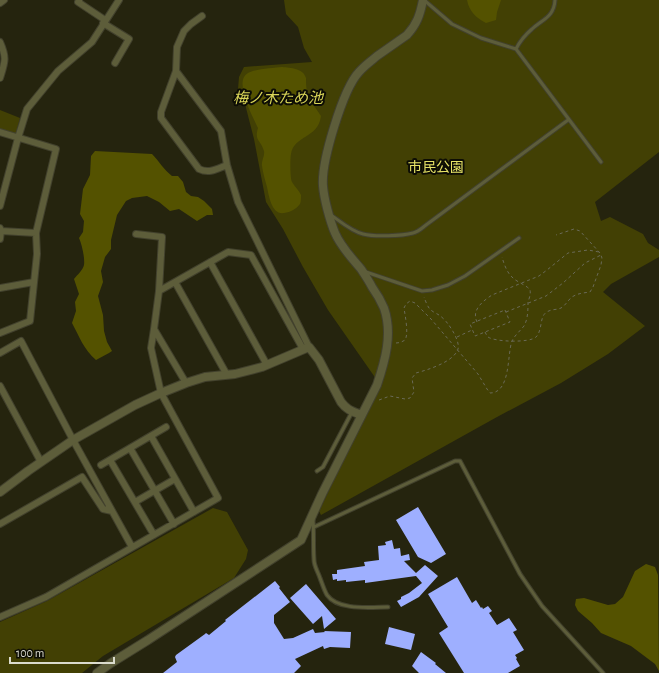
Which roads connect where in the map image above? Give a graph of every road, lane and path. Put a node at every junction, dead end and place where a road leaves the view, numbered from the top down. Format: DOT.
graph roads {
  1 [pos="4,0"];
  2 [pos="79,0"];
  3 [pos="119,0"];
  4 [pos="423,0"];
  5 [pos="555,0"];
  6 [pos="0,3"];
  7 [pos="202,16"];
  8 [pos="104,22"];
  9 [pos="0,42"];
  10 [pos="516,49"];
  11 [pos="115,63"];
  12 [pos="176,71"];
  13 [pos="0,78"];
  14 [pos="568,120"];
  15 [pos="0,132"];
  16 [pos="18,138"];
  17 [pos="601,162"];
  18 [pos="227,166"];
  19 [pos="2,189"];
  20 [pos="0,206"];
  21 [pos="329,214"];
  22 [pos="0,230"];
  23 [pos="36,233"];
  24 [pos="136,234"];
  25 [pos="556,235"];
  26 [pos="519,238"];
  27 [pos="0,239"];
  28 [pos="501,251"];
  29 [pos="600,253"];
  30 [pos="601,255"];
  31 [pos="210,262"];
  32 [pos="362,270"];
  33 [pos="34,282"];
  34 [pos="175,282"];
  35 [pos="520,283"];
  36 [pos="0,288"];
  37 [pos="422,290"];
  38 [pos="159,291"];
  39 [pos="528,303"];
  40 [pos="506,312"];
  41 [pos="477,322"];
  42 [pos="154,329"];
  43 [pos="473,330"];
  44 [pos="0,332"];
  45 [pos="485,332"];
  46 [pos="456,337"];
  47 [pos="512,341"];
  48 [pos="387,344"];
  49 [pos="306,348"];
  50 [pos="458,350"];
  51 [pos="0,353"];
  52 [pos="267,365"];
  53 [pos="227,375"];
  54 [pos="186,383"];
  55 [pos="0,386"];
  56 [pos="161,393"];
  57 [pos="6,398"];
  58 [pos="0,402"];
  59 [pos="366,405"];
  60 [pos="352,412"];
  61 [pos="361,415"];
  62 [pos="166,427"];
  63 [pos="150,436"];
  64 [pos="73,440"];
  65 [pos="130,448"];
  66 [pos="110,460"];
  67 [pos="41,462"];
  68 [pos="101,465"];
  69 [pos="317,472"];
  70 [pos="175,478"];
  71 [pos="155,491"];
  72 [pos="0,492"];
  73 [pos="135,502"];
  74 [pos="112,511"];
  75 [pos="194,512"];
  76 [pos="312,514"];
  77 [pos="0,516"];
  78 [pos="2,523"];
  79 [pos="174,524"];
  80 [pos="314,527"];
  81 [pos="154,535"];
  82 [pos="132,547"];
  83 [pos="388,607"];
  84 [pos="0,617"];
  85 [pos="97,673"];
  86 [pos="604,673"];
  1 -- 6 [label="street"];
  2 -- 8 [label="street"];
  3 -- 8 [label="street"];
  4 -- 10 [label="lane"];
  4 -- 21 [label="street"];
  5 -- 10 [label="lane"];
  7 -- 12 [label="street"];
  8 -- 11 [label="street"];
  8 -- 16 [label="street"];
  9 -- 13 [label="street"];
  10 -- 14 [label="lane"];
  12 -- 18 [label="street"];
  12 -- 18 [label="street"];
  14 -- 17 [label="lane"];
  14 -- 21 [label="lane"];
  15 -- 16 [label="street"];
  16 -- 19 [label="street"];
  16 -- 23 [label="street"];
  18 -- 49 [label="street"];
  19 -- 20 [label="street"];
  21 -- 32 [label="street"];
  22 -- 23 [label="street"];
  22 -- 27 [label="street"];
  23 -- 33 [label="street"];
  24 -- 38 [label="street"];
  25 -- 29 [label="path"];
  26 -- 28 [label="lane"];
  28 -- 35 [label="path"];
  28 -- 37 [label="lane"];
  29 -- 30 [label="path"];
  29 -- 35 [label="path"];
  30 -- 39 [label="path"];
  30 -- 47 [label="path"];
  31 -- 34 [label="street"];
  31 -- 49 [label="street"];
  31 -- 52 [label="street"];
  32 -- 37 [label="lane"];
  32 -- 48 [label="street"];
  33 -- 36 [label="street"];
  33 -- 44 [label="street"];
  34 -- 38 [label="street"];
  34 -- 53 [label="street"];
  35 -- 39 [label="path"];
  35 -- 41 [label="path"];
  37 -- 46 [label="path"];
  38 -- 42 [label="street"];
  39 -- 40 [label="path"];
  39 -- 47 [label="path"];
  40 -- 41 [label="path"];
  40 -- 45 [label="path"];
  41 -- 43 [label="path"];
  42 -- 54 [label="street"];
  42 -- 56 [label="street"];
  43 -- 45 [label="path"];
  43 -- 46 [label="path"];
  45 -- 47 [label="path"];
  46 -- 50 [label="path"];
  47 -- 50 [label="path"];
  48 -- 50 [label="path"];
  48 -- 59 [label="street"];
  49 -- 52 [label="street"];
  49 -- 60 [label="street"];
  50 -- 59 [label="path"];
  51 -- 64 [label="street"];
  52 -- 53 [label="street"];
  53 -- 54 [label="street"];
  54 -- 56 [label="street"];
  55 -- 57 [label="street"];
  56 -- 64 [label="street"];
  56 -- 75 [label="street"];
  57 -- 58 [label="street"];
  57 -- 67 [label="street"];
  59 -- 61 [label="street"];
  60 -- 61 [label="street"];
  60 -- 69 [label="lane"];
  61 -- 76 [label="street"];
  62 -- 63 [label="street"];
  63 -- 65 [label="street"];
  63 -- 70 [label="street"];
  64 -- 67 [label="street"];
  64 -- 74 [label="street"];
  65 -- 66 [label="street"];
  65 -- 71 [label="street"];
  66 -- 68 [label="street"];
  66 -- 73 [label="street"];
  67 -- 72 [label="street"];
  70 -- 71 [label="street"];
  70 -- 75 [label="street"];
  71 -- 73 [label="street"];
  71 -- 79 [label="street"];
  73 -- 81 [label="street"];
  74 -- 78 [label="street"];
  74 -- 82 [label="street"];
  75 -- 79 [label="street"];
  76 -- 80 [label="lane"];
  76 -- 85 [label="street"];
  77 -- 78 [label="street"];
  79 -- 81 [label="street"];
  80 -- 83 [label="lane"];
  80 -- 86 [label="lane"];
  81 -- 82 [label="street"];
  82 -- 84 [label="street"];
}
